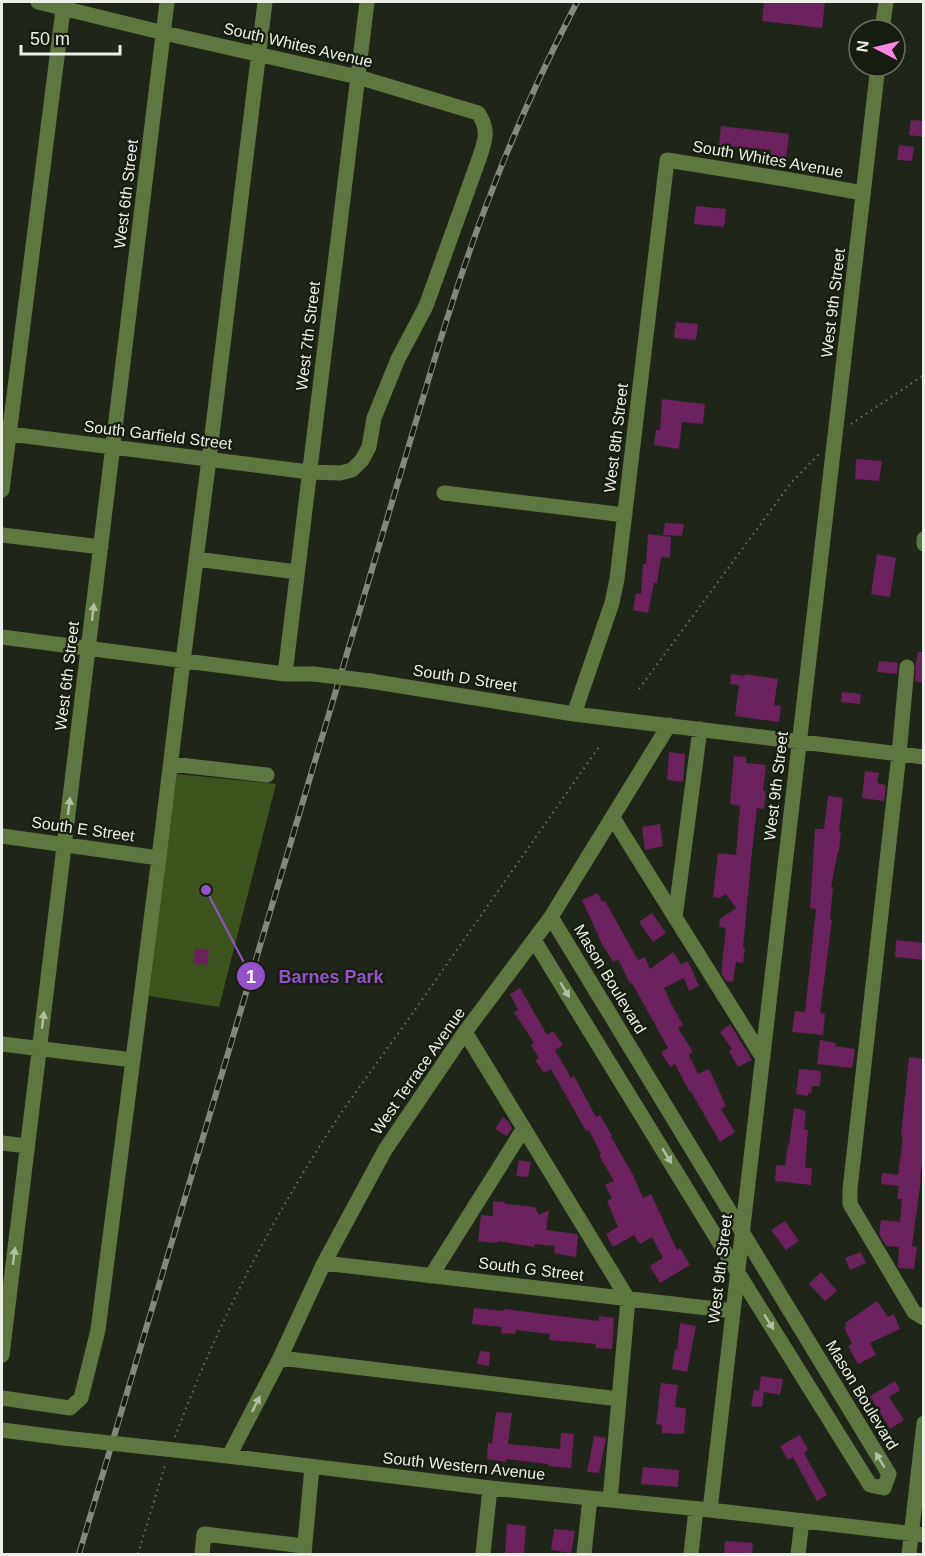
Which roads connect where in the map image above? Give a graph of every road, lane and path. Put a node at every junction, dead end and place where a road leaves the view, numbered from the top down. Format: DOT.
graph roads {
  1 [pos="38,2"];
  2 [pos="168,2"];
  3 [pos="265,2"];
  4 [pos="367,2"];
  5 [pos="886,2"];
  6 [pos="64,5"];
  7 [pos="884,18"];
  8 [pos="164,33"];
  9 [pos="259,54"];
  10 [pos="358,77"];
  11 [pos="877,78"];
  12 [pos="478,113"];
  13 [pos="667,160"];
  14 [pos="863,193"];
  15 [pos="924,375"];
  16 [pos="5,434"];
  17 [pos="836,437"];
  18 [pos="113,447"];
  19 [pos="209,459"];
  20 [pos="309,472"];
  21 [pos="2,490"];
  22 [pos="444,494"];
  23 [pos="625,515"];
  24 [pos="2,535"];
  25 [pos="101,547"];
  26 [pos="196,559"];
  27 [pos="297,573"];
  28 [pos="2,636"];
  29 [pos="88,649"];
  30 [pos="183,662"];
  31 [pos="908,667"];
  32 [pos="285,674"];
  33 [pos="639,689"];
  34 [pos="574,714"];
  35 [pos="669,725"];
  36 [pos="700,729"];
  37 [pos="799,742"];
  38 [pos="601,744"];
  39 [pos="899,754"];
  40 [pos="924,757"];
  41 [pos="171,764"];
  42 [pos="267,775"];
  43 [pos="613,818"];
  44 [pos="2,836"];
  45 [pos="64,844"];
  46 [pos="159,858"];
  47 [pos="551,917"];
  48 [pos="675,918"];
  49 [pos="534,940"];
  50 [pos="465,1032"];
  51 [pos="2,1044"];
  52 [pos="39,1048"];
  53 [pos="763,1058"];
  54 [pos="133,1060"];
  55 [pos="524,1128"];
  56 [pos="2,1143"];
  57 [pos="27,1146"];
  58 [pos="743,1233"];
  59 [pos="324,1263"];
  60 [pos="738,1273"];
  61 [pos="431,1276"];
  62 [pos="628,1299"];
  63 [pos="733,1311"];
  64 [pos="924,1318"];
  65 [pos="2,1355"];
  66 [pos="280,1358"];
  67 [pos="2,1398"];
  68 [pos="620,1399"];
  69 [pos="924,1423"];
  70 [pos="2,1430"];
  71 [pos="172,1443"];
  72 [pos="229,1456"];
  73 [pos="165,1463"];
  74 [pos="312,1467"];
  75 [pos="490,1488"];
  76 [pos="590,1498"];
  77 [pos="610,1500"];
  78 [pos="703,1509"];
  79 [pos="802,1521"];
  80 [pos="918,1535"];
  81 [pos="304,1550"];
  82 [pos="138,1554"];
  83 [pos="202,1554"];
  84 [pos="483,1554"];
  85 [pos="584,1554"];
  86 [pos="691,1554"];
  87 [pos="798,1554"];
  88 [pos="909,1554"];
  1 -- 6 [label="street, South Whites Avenue"];
  2 -- 8 [label="street, West 6th Street"];
  3 -- 9 [label="street"];
  4 -- 10 [label="street, West 7th Street"];
  5 -- 7 [label="street"];
  6 -- 8 [label="street, South Whites Avenue"];
  6 -- 16 [label="street"];
  8 -- 9 [label="street, South Whites Avenue"];
  8 -- 18 [label="street, West 6th Street"];
  9 -- 10 [label="street, South Whites Avenue"];
  9 -- 19 [label="street"];
  10 -- 12 [label="street, South Whites Avenue"];
  10 -- 20 [label="street, West 7th Street"];
  11 -- 14 [label="street, West 9th Street"];
  12 -- 20 [label="street, South Garfield Street"];
  13 -- 14 [label="street, South Whites Avenue"];
  13 -- 23 [label="street, West 8th Street"];
  14 -- 17 [label="street, West 9th Street"];
  15 -- 17 [label="path"];
  16 -- 18 [label="street, South Garfield Street"];
  16 -- 21 [label="street"];
  17 -- 33 [label="path"];
  17 -- 37 [label="street, West 9th Street"];
  18 -- 19 [label="street, South Garfield Street"];
  18 -- 25 [label="street, West 6th Street"];
  19 -- 20 [label="street, South Garfield Street"];
  19 -- 26 [label="street"];
  20 -- 27 [label="street, West 7th Street"];
  22 -- 23 [label="street"];
  23 -- 34 [label="street, West 8th Street"];
  24 -- 25 [label="street"];
  29 -- 25 [label="street, West 6th Street, one-way"];
  26 -- 27 [label="street"];
  26 -- 30 [label="street"];
  27 -- 32 [label="street, West 7th Street"];
  28 -- 29 [label="street, South D Street"];
  29 -- 30 [label="street, South D Street"];
  45 -- 29 [label="street, West 6th Street, one-way"];
  30 -- 32 [label="street, South D Street"];
  30 -- 41 [label="street"];
  31 -- 39 [label="street"];
  32 -- 34 [label="street, South D Street, bridge"];
  34 -- 35 [label="street, South D Street"];
  35 -- 36 [label="street, South D Street"];
  35 -- 43 [label="street, West Terrace Avenue"];
  36 -- 37 [label="street, South D Street"];
  36 -- 48 [label="street"];
  37 -- 39 [label="street, South D Street"];
  37 -- 53 [label="street, West 9th Street"];
  38 -- 71 [label="path"];
  39 -- 40 [label="street, South D Street"];
  39 -- 64 [label="street"];
  41 -- 42 [label="street"];
  41 -- 46 [label="street"];
  43 -- 47 [label="street, West Terrace Avenue"];
  43 -- 48 [label="street"];
  44 -- 45 [label="street, South E Street"];
  45 -- 46 [label="street, South E Street"];
  52 -- 45 [label="street, West 6th Street, one-way"];
  46 -- 54 [label="street"];
  47 -- 49 [label="street, West Terrace Avenue"];
  47 -- 58 [label="street, Mason Boulevard"];
  48 -- 53 [label="street"];
  49 -- 50 [label="street, West Terrace Avenue"];
  49 -- 60 [label="street, Mason Boulevard, one-way"];
  50 -- 55 [label="street"];
  50 -- 59 [label="street, West Terrace Avenue"];
  51 -- 52 [label="street"];
  52 -- 54 [label="street"];
  52 -- 57 [label="street, West 6th Street"];
  53 -- 58 [label="street, West 9th Street"];
  54 -- 67 [label="street"];
  55 -- 61 [label="street"];
  55 -- 62 [label="street"];
  56 -- 57 [label="street"];
  65 -- 57 [label="street, West 6th Street, one-way"];
  58 -- 60 [label="street, West 9th Street"];
  60 -- 58 [label="street, Mason Boulevard, one-way"];
  59 -- 61 [label="street, South G Street"];
  59 -- 66 [label="street, West Terrace Avenue"];
  60 -- 63 [label="street, West 9th Street"];
  61 -- 62 [label="street, South G Street"];
  62 -- 63 [label="street, South G Street"];
  62 -- 68 [label="street"];
  63 -- 78 [label="street, West 9th Street"];
  66 -- 68 [label="street"];
  72 -- 66 [label="street, West Terrace Avenue, one-way"];
  68 -- 77 [label="street"];
  69 -- 80 [label="street"];
  70 -- 72 [label="street, South Western Avenue, bridge"];
  72 -- 74 [label="street, South Western Avenue"];
  73 -- 82 [label="path"];
  74 -- 75 [label="street, South Western Avenue"];
  74 -- 81 [label="street"];
  75 -- 76 [label="street, South Western Avenue"];
  75 -- 84 [label="street"];
  76 -- 77 [label="street, South Western Avenue"];
  76 -- 85 [label="street"];
  77 -- 78 [label="street, South Western Avenue"];
  78 -- 79 [label="street, South Western Avenue"];
  78 -- 86 [label="street, West 9th Street"];
  79 -- 80 [label="street, South Western Avenue"];
  79 -- 87 [label="street"];
  80 -- 88 [label="street"];
  81 -- 83 [label="street"];
}
